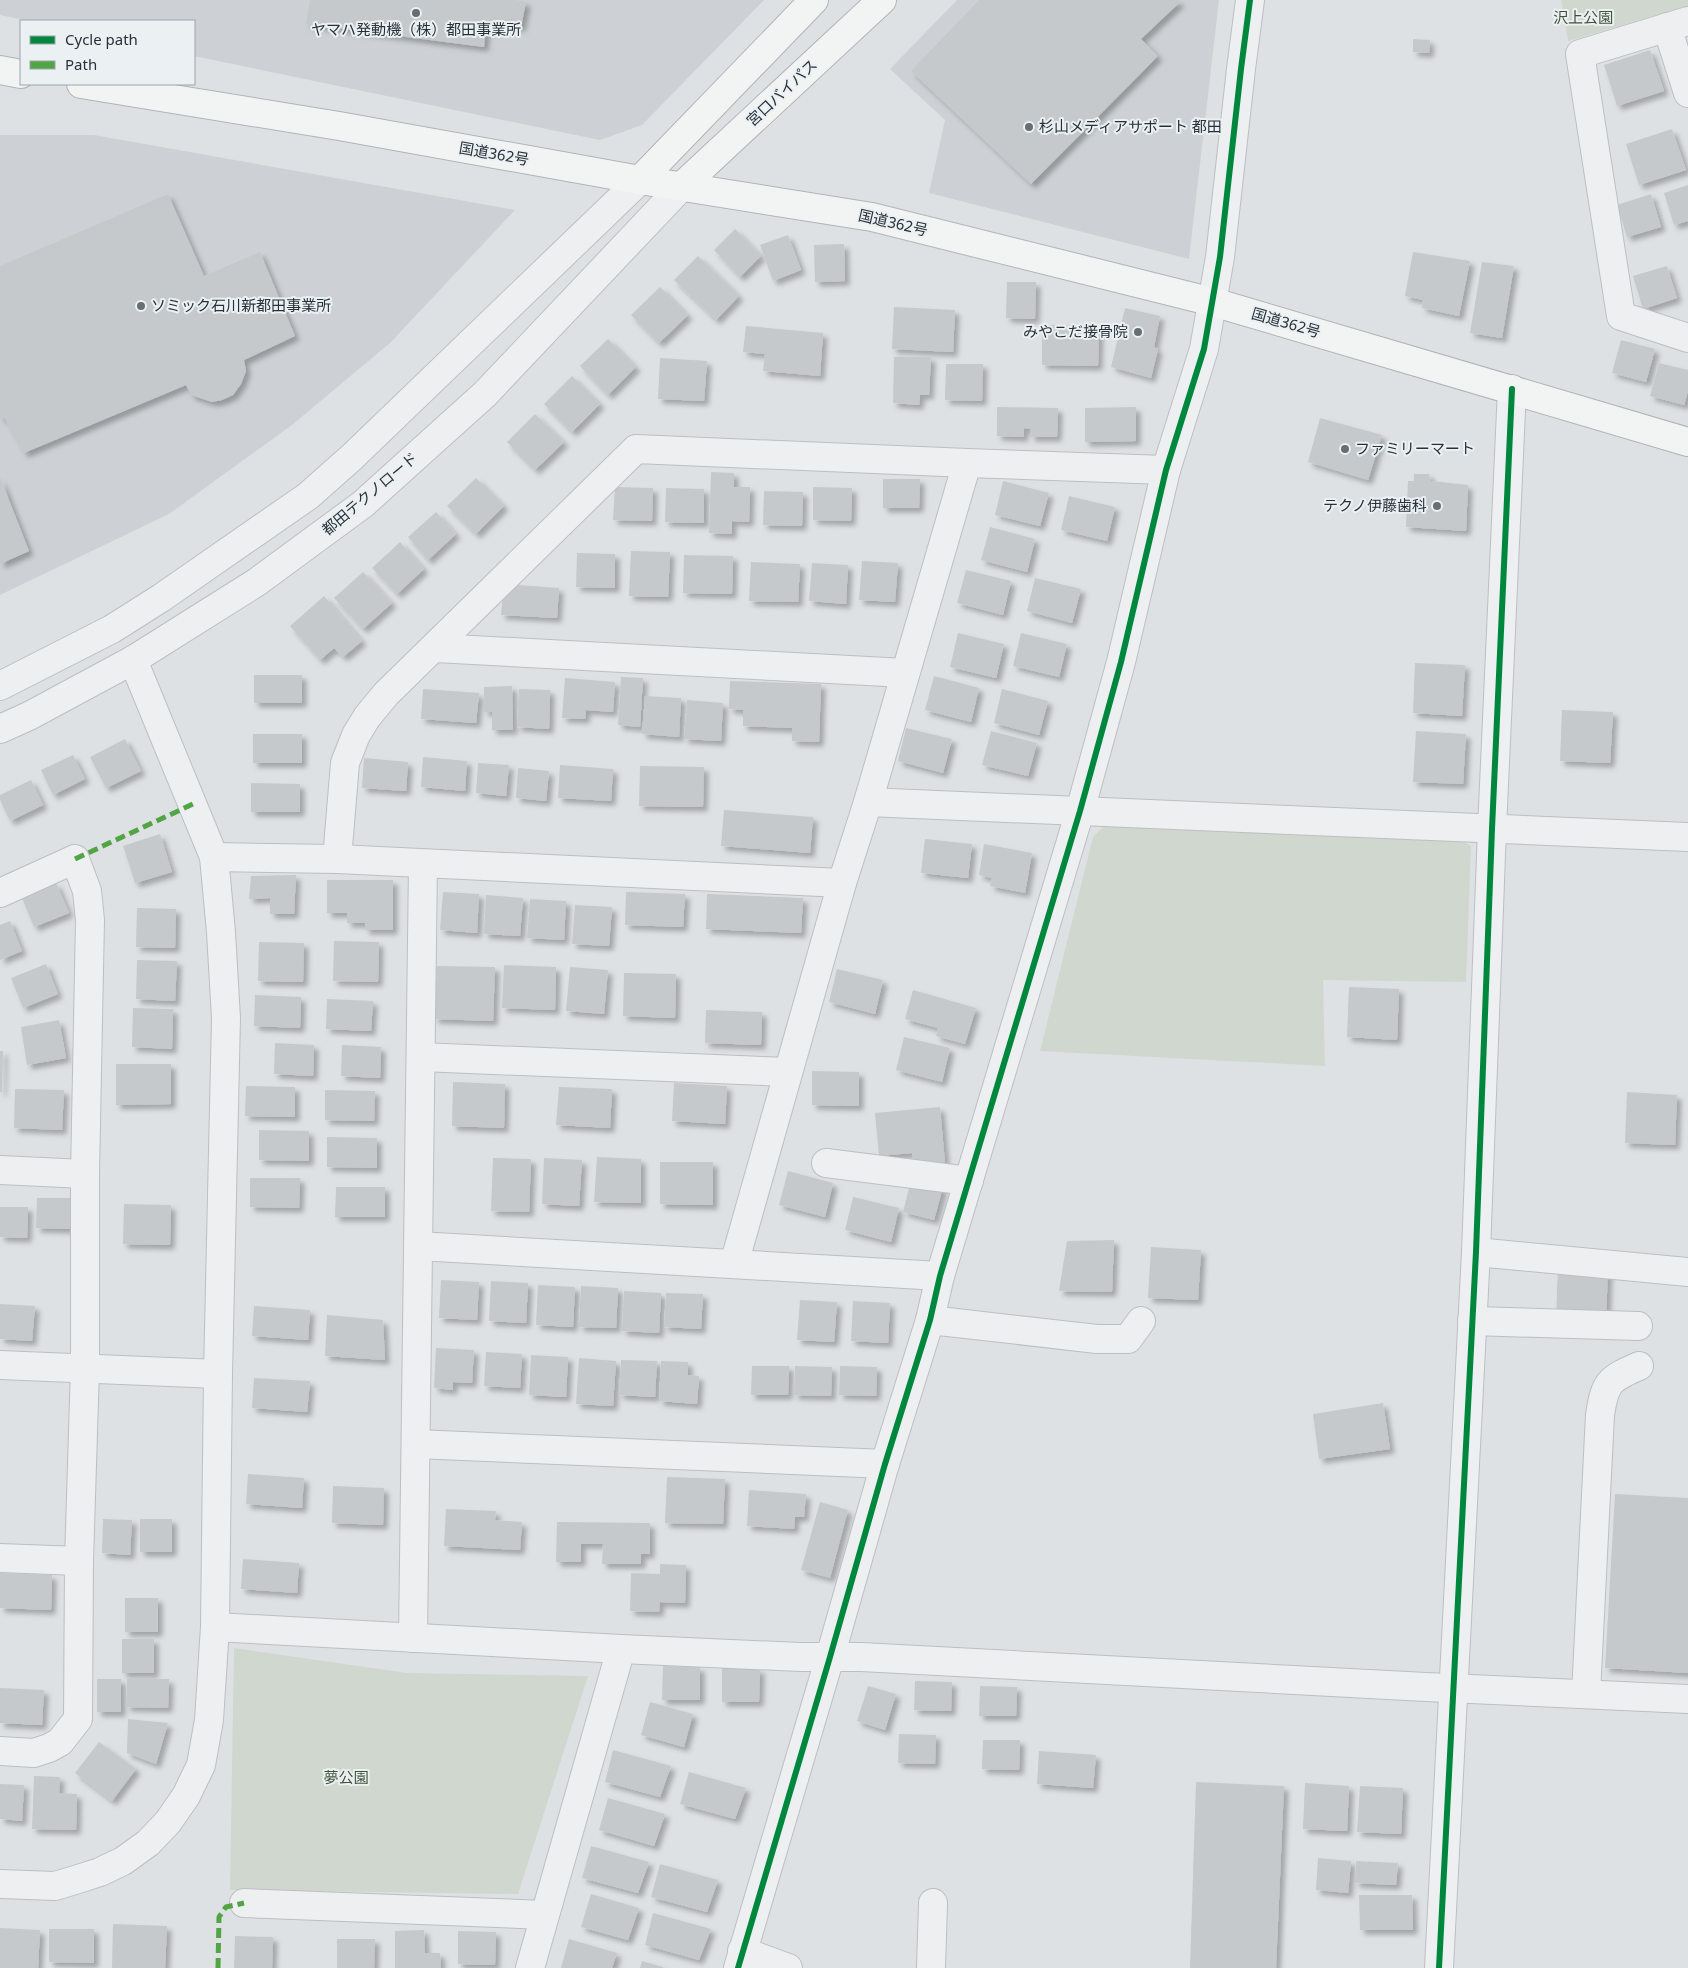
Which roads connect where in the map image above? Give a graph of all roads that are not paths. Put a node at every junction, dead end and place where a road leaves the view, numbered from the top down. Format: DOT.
graph roads {
  1 [pos="814,0"];
  2 [pos="882,0"];
  3 [pos="1250,0"];
  4 [pos="1678,24"];
  5 [pos="0,70"];
  6 [pos="20,74"];
  7 [pos="87,85"];
  8 [pos="1688,93"];
  9 [pos="640,180"];
  10 [pos="682,186"];
  11 [pos="1213,302"];
  12 [pos="1688,338"];
  13 [pos="1512,389"];
  14 [pos="1688,442"];
  15 [pos="967,463"];
  16 [pos="1166,470"];
  17 [pos="435,648"];
  18 [pos="133,660"];
  19 [pos="904,673"];
  20 [pos="0,686"];
  21 [pos="0,730"];
  22 [pos="868,802"];
  23 [pos="1080,810"];
  24 [pos="1492,829"];
  25 [pos="1688,837"];
  26 [pos="214,857"];
  27 [pos="337,858"];
  28 [pos="423,864"];
  29 [pos="842,883"];
  30 [pos="0,893"];
  31 [pos="421,1057"];
  32 [pos="788,1072"];
  33 [pos="826,1163"];
  34 [pos="0,1170"];
  35 [pos="85,1174"];
  36 [pos="969,1181"];
  37 [pos="418,1246"];
  38 [pos="1476,1252"];
  39 [pos="734,1264"];
  40 [pos="1688,1272"];
  41 [pos="940,1276"];
  42 [pos="930,1320"];
  43 [pos="1141,1321"];
  44 [pos="1472,1321"];
  45 [pos="1638,1326"];
  46 [pos="0,1365"];
  47 [pos="1639,1366"];
  48 [pos="85,1368"];
  49 [pos="218,1374"];
  50 [pos="416,1444"];
  51 [pos="884,1464"];
  52 [pos="0,1558"];
  53 [pos="79,1561"];
  54 [pos="215,1627"];
  55 [pos="413,1638"];
  56 [pos="622,1649"];
  57 [pos="830,1657"];
  58 [pos="1452,1687"];
  59 [pos="1586,1694"];
  60 [pos="1688,1699"];
  61 [pos="0,1751"];
  62 [pos="0,1884"];
  63 [pos="244,1902"];
  64 [pos="933,1904"];
  65 [pos="545,1915"];
  66 [pos="740,1960"];
  67 [pos="530,1968"];
  68 [pos="788,1968"];
  69 [pos="931,1968"];
  70 [pos="1438,1968"];
  1 -- 9 [label="highway"];
  2 -- 10 [label="highway, 宮口バイパス"];
  3 -- 11 [label="street"];
  4 -- 8 [label="street"];
  4 -- 12 [label="street"];
  5 -- 6 [label="highway"];
  7 -- 9 [label="highway, 国道362号"];
  9 -- 10 [label="highway, 国道362号"];
  9 -- 20 [label="street"];
  10 -- 11 [label="highway, 国道362号"];
  10 -- 18 [label="street, 都田テクノロード"];
  11 -- 13 [label="highway, 国道362号"];
  11 -- 16 [label="street"];
  13 -- 14 [label="highway, 国道362号"];
  13 -- 24 [label="street"];
  15 -- 16 [label="street"];
  15 -- 17 [label="street"];
  15 -- 19 [label="street"];
  16 -- 23 [label="street"];
  17 -- 19 [label="street"];
  17 -- 27 [label="street"];
  18 -- 21 [label="street, 都田テクノロード"];
  18 -- 26 [label="street"];
  19 -- 22 [label="street"];
  22 -- 23 [label="street"];
  22 -- 29 [label="street"];
  23 -- 24 [label="street"];
  23 -- 36 [label="street"];
  24 -- 25 [label="street"];
  24 -- 38 [label="street"];
  26 -- 27 [label="street"];
  26 -- 49 [label="street"];
  27 -- 28 [label="street"];
  28 -- 29 [label="street"];
  28 -- 31 [label="street"];
  29 -- 32 [label="street"];
  30 -- 35 [label="street"];
  31 -- 32 [label="street"];
  31 -- 37 [label="street"];
  32 -- 39 [label="street"];
  33 -- 36 [label="street"];
  34 -- 35 [label="street"];
  35 -- 48 [label="street"];
  36 -- 41 [label="street"];
  37 -- 39 [label="street"];
  37 -- 50 [label="street"];
  38 -- 40 [label="street"];
  38 -- 44 [label="street"];
  39 -- 41 [label="street"];
  41 -- 42 [label="street"];
  42 -- 43 [label="street"];
  42 -- 51 [label="street"];
  44 -- 45 [label="street"];
  44 -- 58 [label="street"];
  46 -- 48 [label="street"];
  47 -- 59 [label="street"];
  48 -- 49 [label="street"];
  48 -- 53 [label="street"];
  49 -- 54 [label="street"];
  50 -- 51 [label="street"];
  50 -- 55 [label="street"];
  51 -- 57 [label="street"];
  52 -- 53 [label="street"];
  53 -- 61 [label="street"];
  54 -- 55 [label="street"];
  54 -- 62 [label="street"];
  55 -- 56 [label="street"];
  56 -- 57 [label="street"];
  56 -- 65 [label="street"];
  57 -- 58 [label="street"];
  57 -- 66 [label="street"];
  58 -- 59 [label="street"];
  58 -- 70 [label="street"];
  59 -- 60 [label="street"];
  63 -- 65 [label="street"];
  64 -- 69 [label="street"];
  65 -- 67 [label="street"];
  66 -- 68 [label="street"];
}
